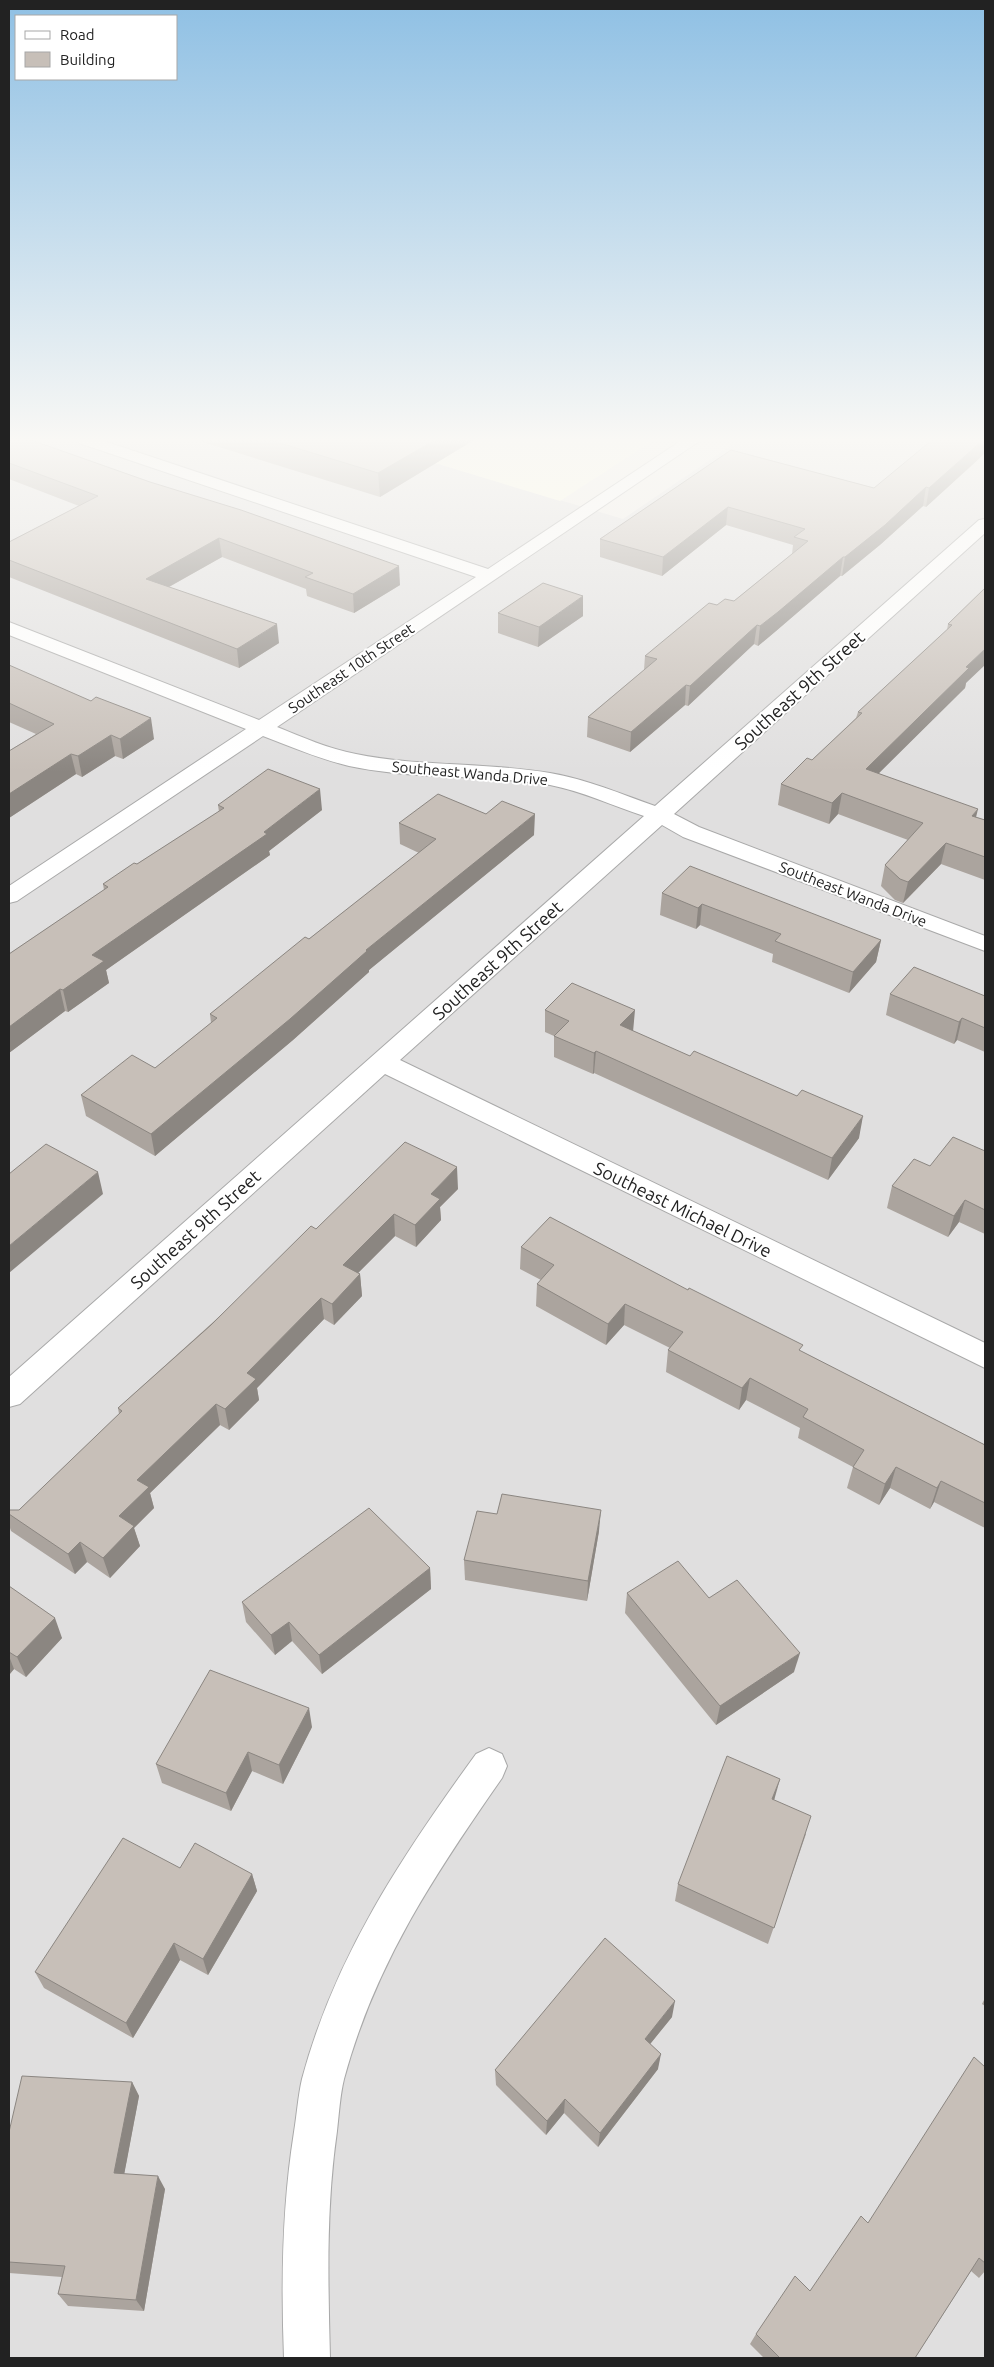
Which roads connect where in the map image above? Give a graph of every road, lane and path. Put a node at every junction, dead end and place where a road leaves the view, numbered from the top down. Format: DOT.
graph roads {
  1 [pos="416,550"];
  2 [pos="526,550"];
  3 [pos="955,550"];
  4 [pos="489,575"];
  5 [pos="9,628"];
  6 [pos="262,728"];
  7 [pos="660,815"];
  8 [pos="9,896"];
  9 [pos="985,944"];
  10 [pos="382,1062"];
  11 [pos="985,1356"];
  12 [pos="9,1395"];
  13 [pos="489,1766"];
  14 [pos="307,2358"];
  1 -- 4 [label="street"];
  2 -- 4 [label="street, Southeast 10th Street"];
  3 -- 7 [label="street, Southeast 9th Street"];
  4 -- 6 [label="street, Southeast 10th Street"];
  5 -- 6 [label="street, Southeast Wanda Drive"];
  6 -- 7 [label="street, Southeast Wanda Drive"];
  6 -- 8 [label="street, Southeast 10th Street"];
  7 -- 9 [label="street, Southeast Wanda Drive"];
  7 -- 10 [label="street, Southeast 9th Street"];
  10 -- 11 [label="street, Southeast Michael Drive"];
  10 -- 12 [label="street, Southeast 9th Street"];
  13 -- 14 [label="street"];
}
